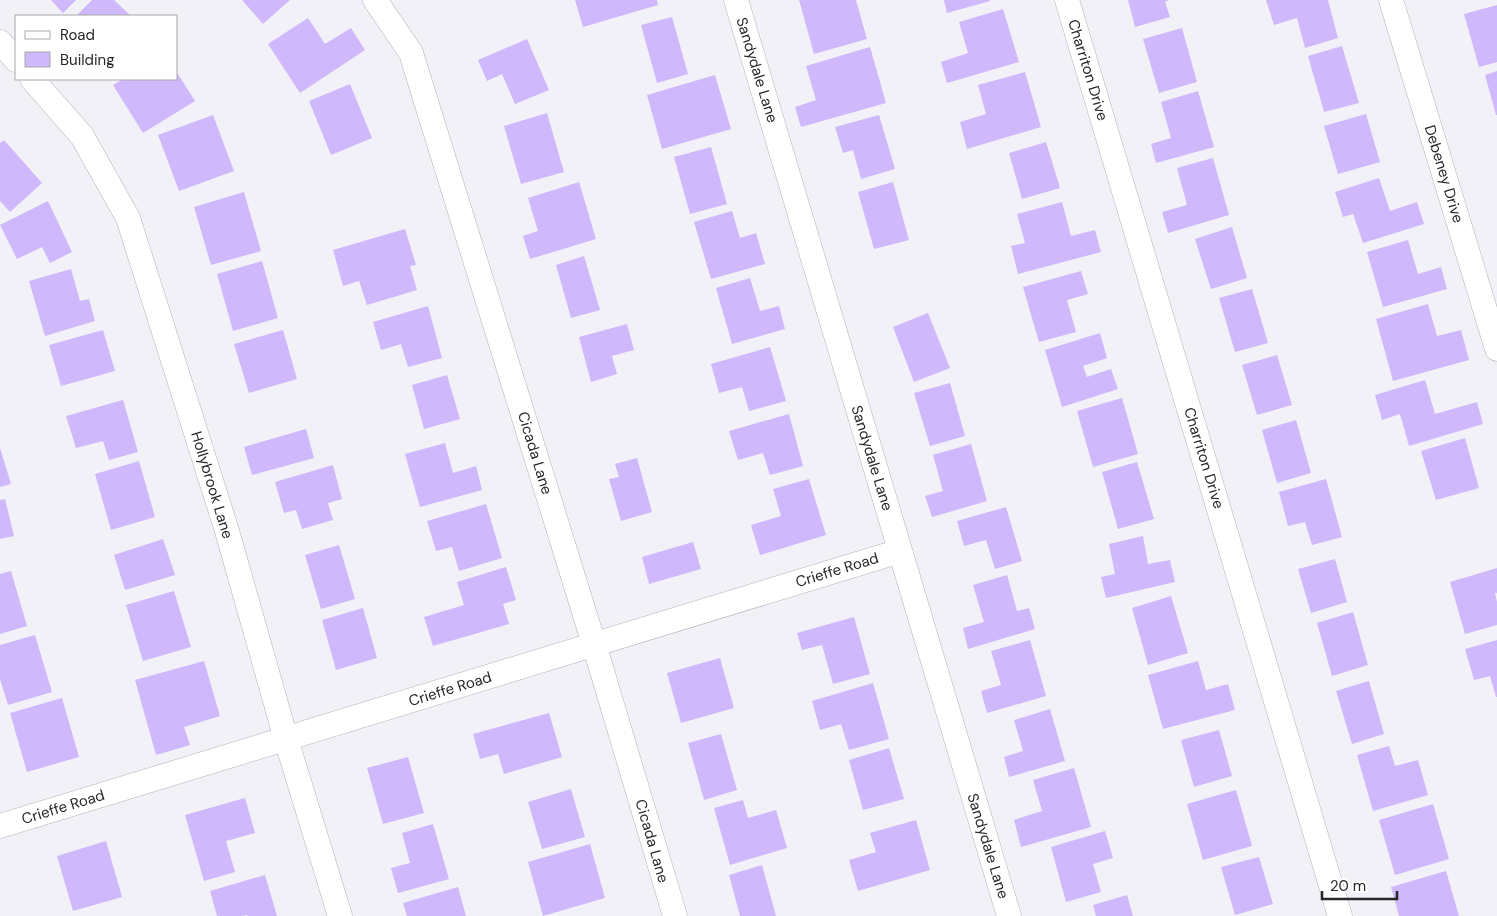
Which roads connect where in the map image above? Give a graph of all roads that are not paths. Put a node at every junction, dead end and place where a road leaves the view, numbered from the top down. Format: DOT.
graph roads {
  1 [pos="375,0"];
  2 [pos="736,0"];
  3 [pos="1068,0"];
  4 [pos="1391,0"];
  5 [pos="0,42"];
  6 [pos="15,59"];
  7 [pos="33,80"];
  8 [pos="1497,349"];
  9 [pos="900,551"];
  10 [pos="594,644"];
  11 [pos="286,739"];
  12 [pos="0,826"];
  13 [pos="340,916"];
  14 [pos="675,916"];
  15 [pos="1008,916"];
  16 [pos="1340,916"];
  1 -- 10 [label="street, Cicada Lane"];
  2 -- 9 [label="street, Sandydale Lane"];
  3 -- 16 [label="street, Charriton Drive"];
  4 -- 8 [label="street, Debeney Drive"];
  5 -- 6 [label="street"];
  7 -- 11 [label="street, Hollybrook Lane"];
  9 -- 10 [label="street, Crieffe Road"];
  9 -- 15 [label="street, Sandydale Lane"];
  10 -- 11 [label="street, Crieffe Road"];
  10 -- 14 [label="street, Cicada Lane"];
  11 -- 12 [label="street, Crieffe Road"];
  11 -- 13 [label="street, Hollybrook Lane"];
}
